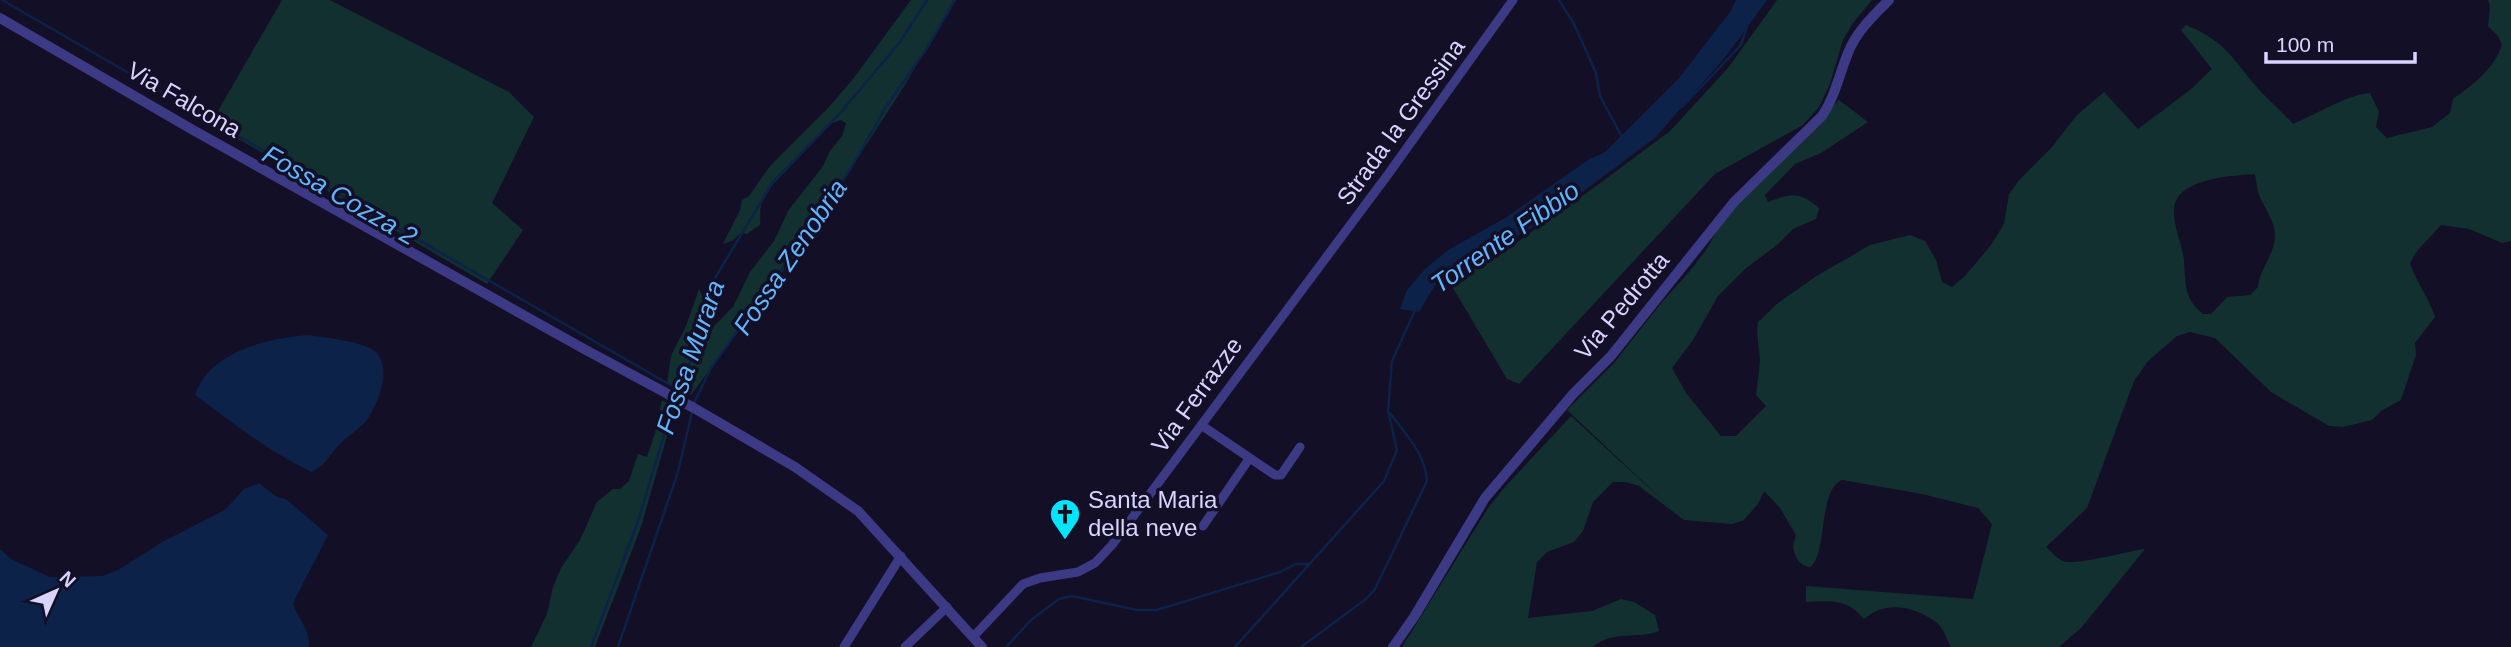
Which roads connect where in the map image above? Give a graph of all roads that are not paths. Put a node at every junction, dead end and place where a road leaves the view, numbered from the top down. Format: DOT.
graph roads {
  1 [pos="1513,0"];
  2 [pos="1889,0"];
  3 [pos="0,18"];
  4 [pos="1318,266"];
  5 [pos="1201,425"];
  6 [pos="1300,447"];
  7 [pos="1250,459"];
  8 [pos="1203,526"];
  9 [pos="901,556"];
  10 [pos="947,607"];
  11 [pos="973,636"];
  12 [pos="844,647"];
  13 [pos="905,647"];
  14 [pos="982,647"];
  15 [pos="1393,647"];
  1 -- 4 [label="street, Strada la Gressina"];
  2 -- 15 [label="street, Via Pedrotta"];
  3 -- 9 [label="street, Via Falcona"];
  4 -- 5 [label="street, Via Ferrazze"];
  5 -- 7 [label="street"];
  5 -- 11 [label="street, Via Ferrazze"];
  6 -- 7 [label="street"];
  7 -- 8 [label="street"];
  9 -- 10 [label="street"];
  9 -- 12 [label="street"];
  10 -- 11 [label="street"];
  10 -- 13 [label="street"];
  11 -- 14 [label="street"];
}
